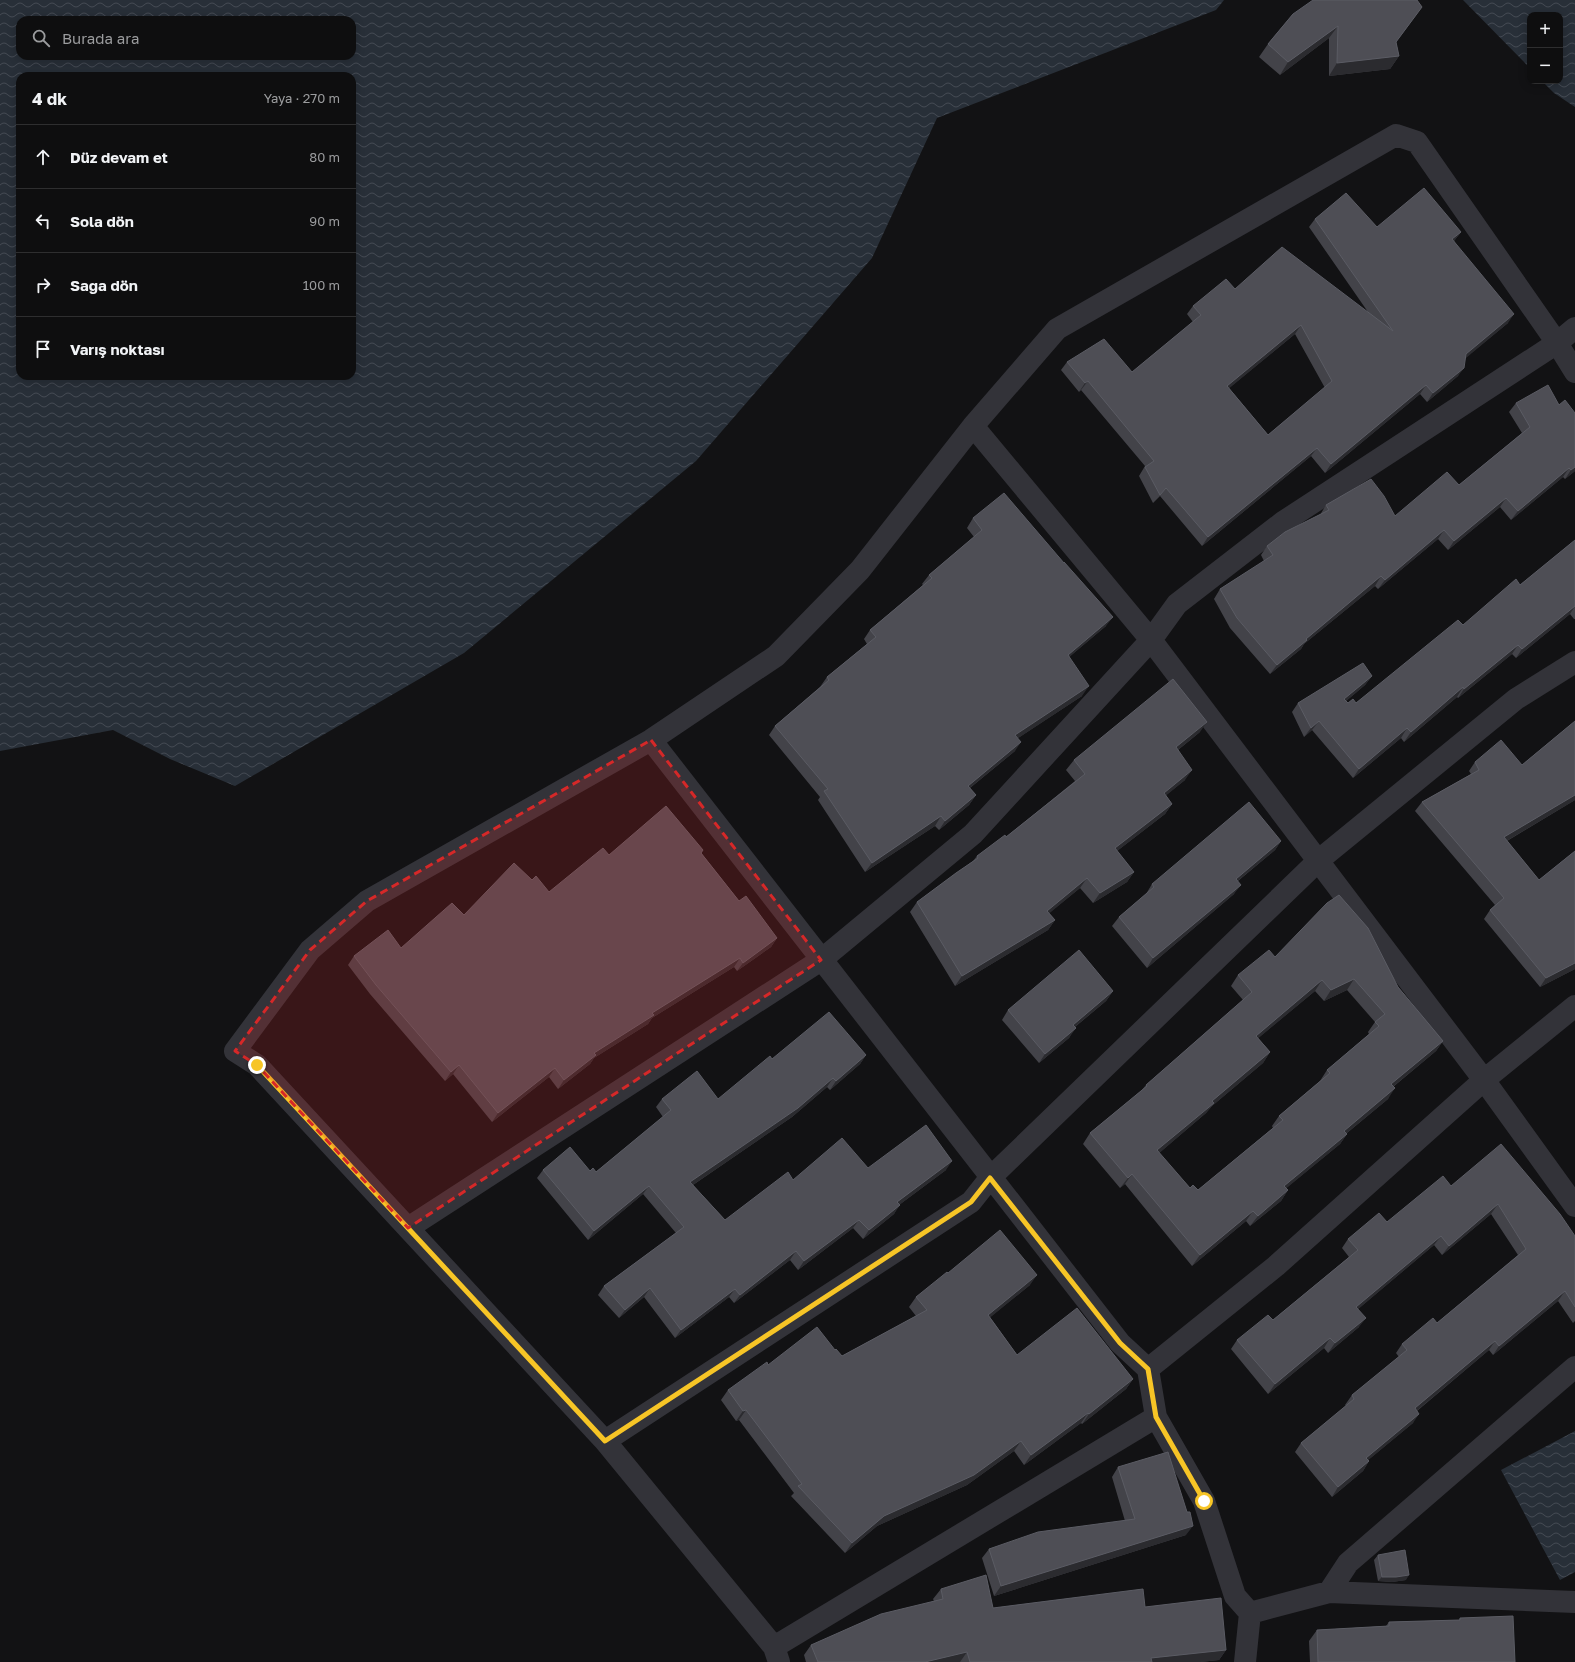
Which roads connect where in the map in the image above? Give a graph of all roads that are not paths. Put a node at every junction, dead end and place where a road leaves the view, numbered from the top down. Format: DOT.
graph roads {
  1 [pos="1575,328"];
  2 [pos="1556,343"];
  3 [pos="1575,372"];
  4 [pos="973,426"];
  5 [pos="1151,640"];
  6 [pos="1575,662"];
  7 [pos="651,740"];
  8 [pos="1319,860"];
  9 [pos="821,960"];
  10 [pos="1575,1006"];
  11 [pos="1484,1080"];
  12 [pos="990,1178"];
  13 [pos="1575,1206"];
  14 [pos="408,1228"];
  15 [pos="1575,1367"];
  16 [pos="1148,1369"];
  17 [pos="1156,1417"];
  18 [pos="605,1441"];
  19 [pos="1328,1592"];
  20 [pos="1575,1602"];
  21 [pos="1250,1613"];
  22 [pos="776,1654"];
  23 [pos="1246,1662"];
  1 -- 2 [label="street"];
  2 -- 3 [label="street"];
  2 -- 4 [label="street"];
  2 -- 5 [label="street"];
  4 -- 5 [label="street"];
  4 -- 7 [label="street"];
  5 -- 8 [label="street"];
  5 -- 9 [label="street"];
  6 -- 8 [label="street"];
  7 -- 9 [label="street"];
  7 -- 14 [label="street"];
  8 -- 11 [label="street"];
  8 -- 12 [label="street"];
  9 -- 12 [label="street"];
  9 -- 14 [label="street"];
  10 -- 11 [label="street"];
  11 -- 13 [label="street"];
  11 -- 16 [label="street"];
  12 -- 16 [label="street"];
  12 -- 18 [label="street"];
  14 -- 18 [label="street"];
  15 -- 19 [label="street"];
  16 -- 17 [label="street"];
  17 -- 21 [label="street"];
  17 -- 22 [label="street"];
  18 -- 22 [label="street"];
  19 -- 20 [label="street"];
  19 -- 21 [label="street"];
  21 -- 23 [label="street"];
}
